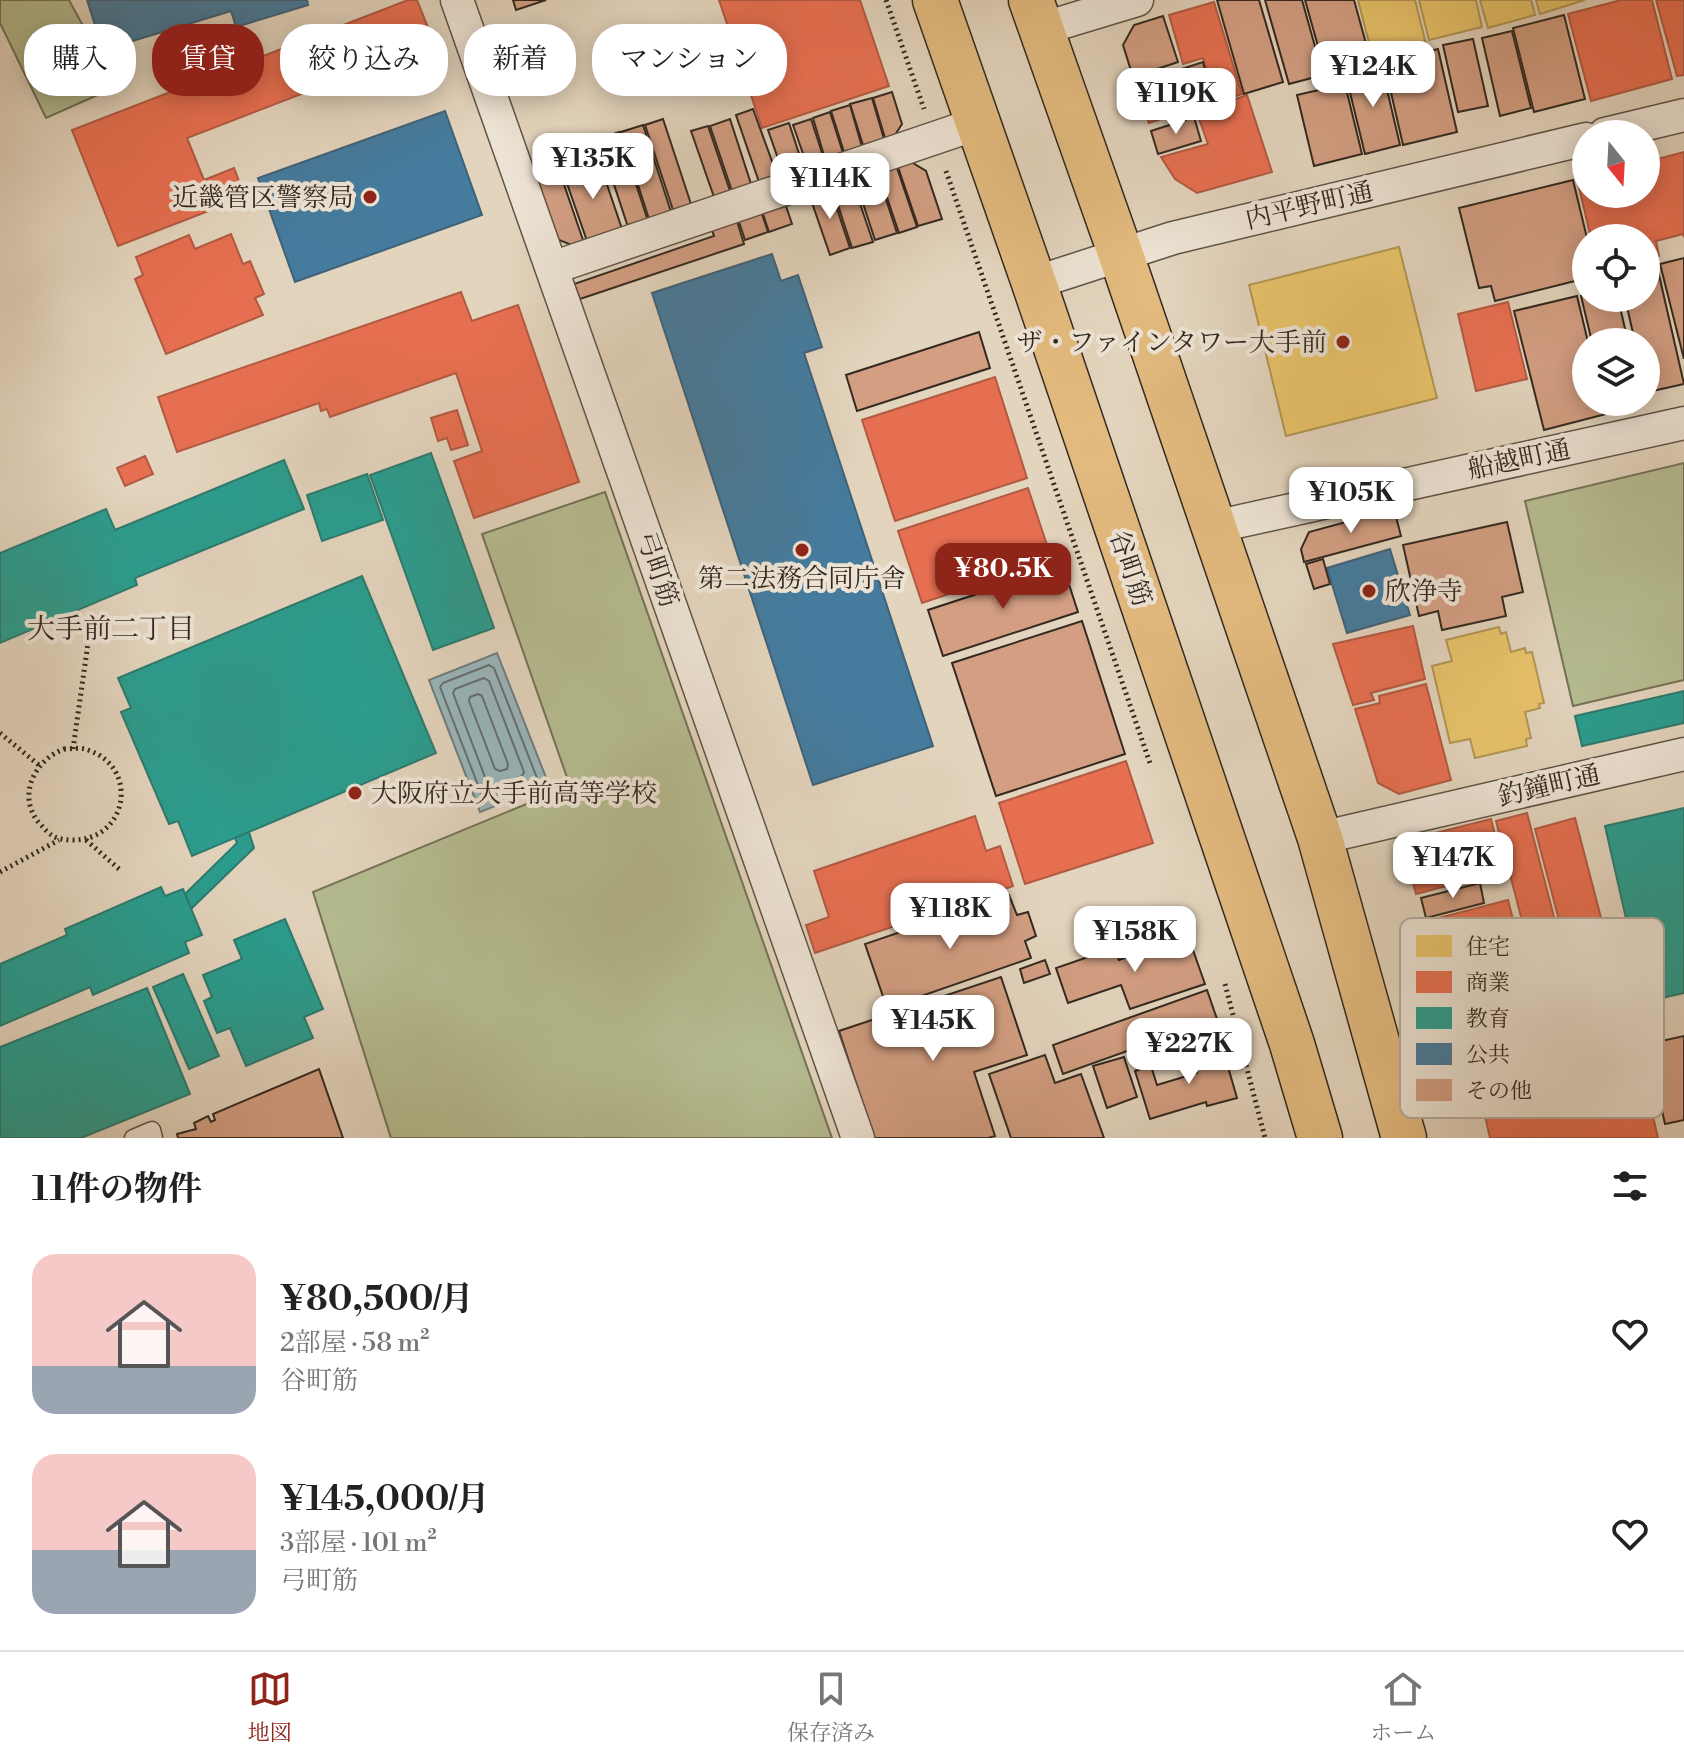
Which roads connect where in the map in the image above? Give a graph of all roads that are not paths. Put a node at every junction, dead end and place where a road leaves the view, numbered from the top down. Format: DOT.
graph roads {
  1 [pos="457,0"];
  2 [pos="935,0"];
  3 [pos="1137,0"];
  4 [pos="1036,14"];
  5 [pos="1684,115"];
  6 [pos="1660,121"];
  7 [pos="979,123"];
  8 [pos="1572,142"];
  9 [pos="1121,255"];
  10 [pos="552,268"];
  11 [pos="1034,283"];
  12 [pos="1684,423"];
  13 [pos="1214,527"];
  14 [pos="1684,754"];
  15 [pos="1320,838"];
  16 [pos="133,1138"];
  17 [pos="154,1138"];
  18 [pos="858,1138"];
  19 [pos="1320,1138"];
  20 [pos="1404,1138"];
  1 -- 10 [label="street, 弓町筋"];
  2 -- 7 [label="main road, 谷町筋"];
  3 -- 4 [label="street"];
  4 -- 9 [label="main road"];
  5 -- 6 [label="street"];
  7 -- 10 [label="street"];
  7 -- 11 [label="main road, 谷町筋"];
  8 -- 9 [label="street, 内平野町通"];
  9 -- 11 [label="street, 内平野町通"];
  9 -- 13 [label="main road"];
  10 -- 18 [label="street, 弓町筋"];
  11 -- 19 [label="main road, 谷町筋"];
  12 -- 13 [label="street, 船越町通"];
  13 -- 15 [label="main road"];
  14 -- 15 [label="street, 釣鐘町通"];
  15 -- 20 [label="main road"];
  16 -- 17 [label="lane"];
}
